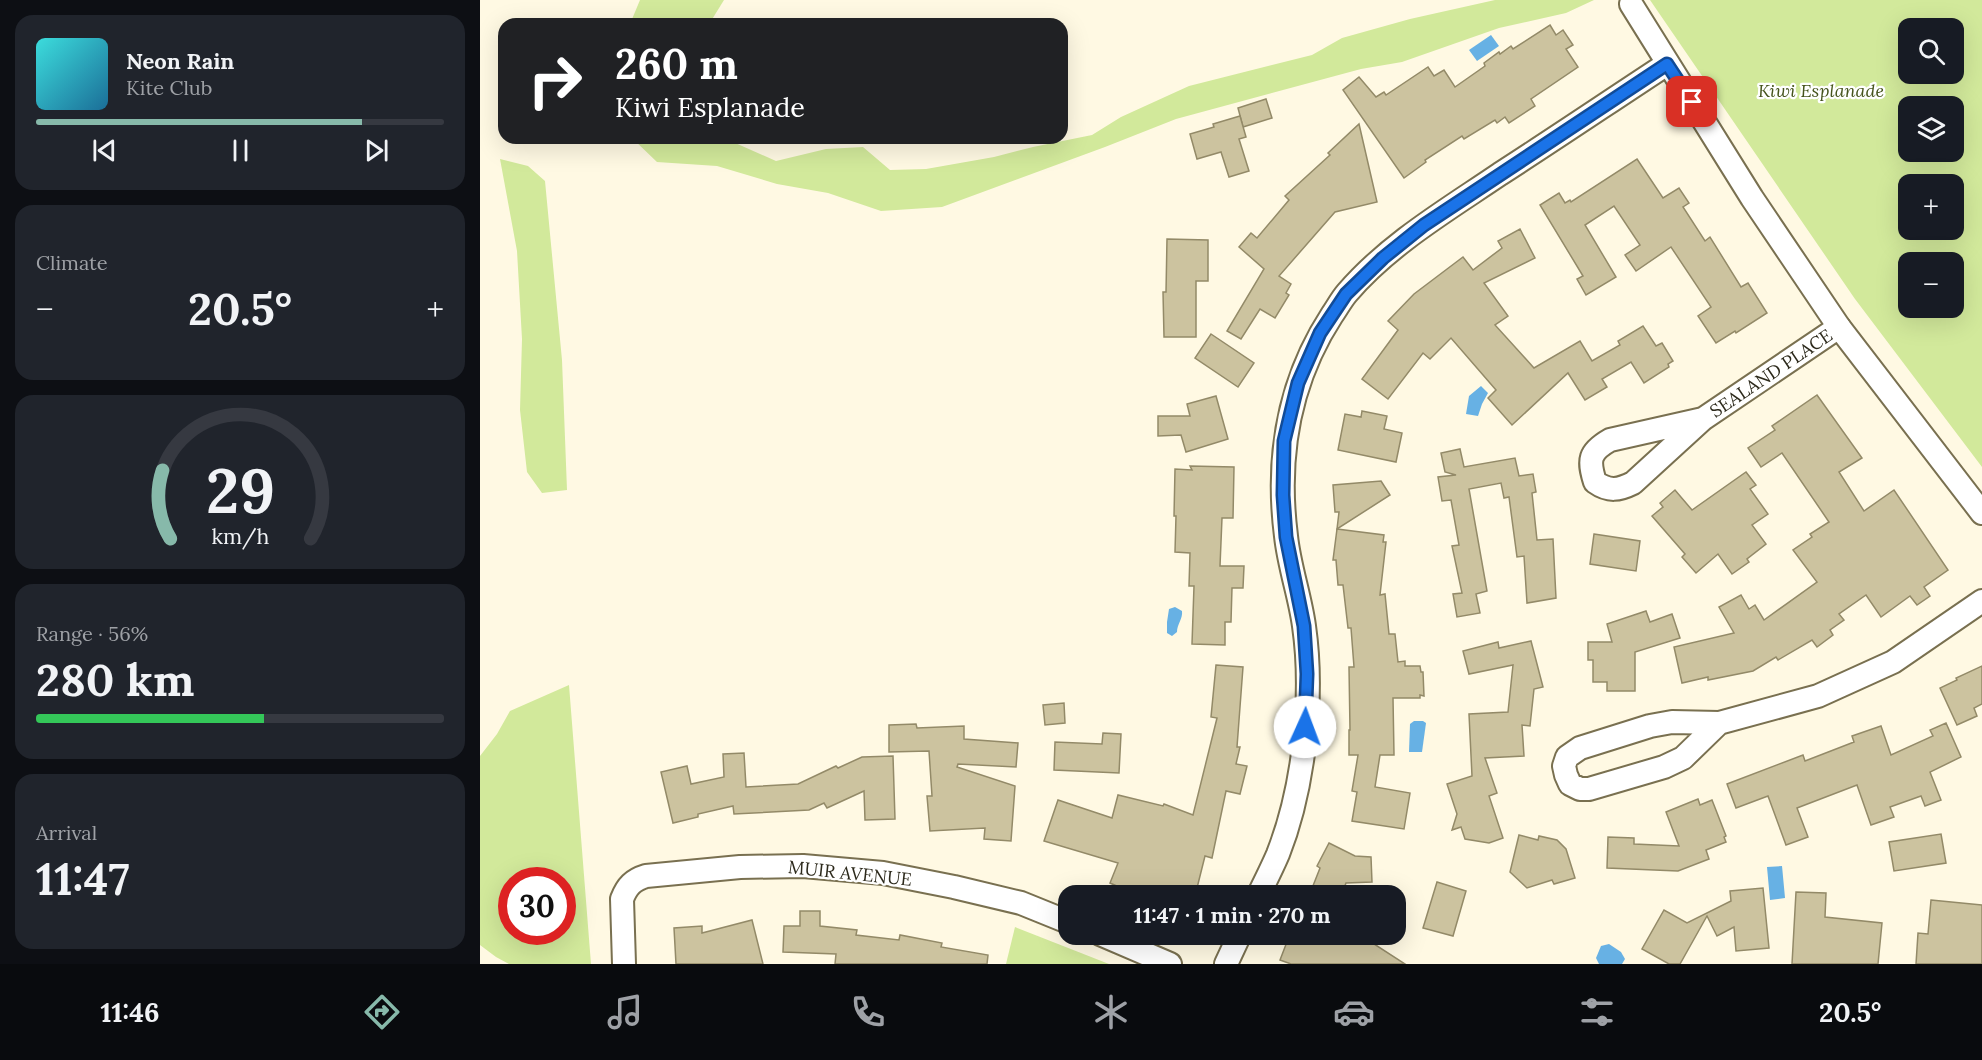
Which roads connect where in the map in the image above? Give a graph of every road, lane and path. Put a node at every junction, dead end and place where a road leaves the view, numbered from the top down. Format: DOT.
graph roads {
  1 [pos="1631,4"];
  2 [pos="1667,64"];
  3 [pos="1839,327"];
  4 [pos="1703,419"];
  5 [pos="1982,513"];
  6 [pos="1982,601"];
  7 [pos="1719,723"];
  8 [pos="1263,885"];
  9 [pos="1058,918"];
  10 [pos="1126,945"];
  11 [pos="1235,945"];
  12 [pos="624,964"];
  13 [pos="1170,964"];
  14 [pos="1226,964"];
  1 -- 2 [label="street"];
  2 -- 3 [label="street"];
  2 -- 8 [label="street"];
  3 -- 4 [label="street, SEALAND PLACE"];
  3 -- 5 [label="street"];
  4 -- 4 [label="street, SEALAND PLACE"];
  6 -- 7 [label="street"];
  7 -- 7 [label="street"];
  9 -- 12 [label="street, MUIR AVENUE"];
  10 -- 13 [label="street"];
  11 -- 14 [label="street"];
}
